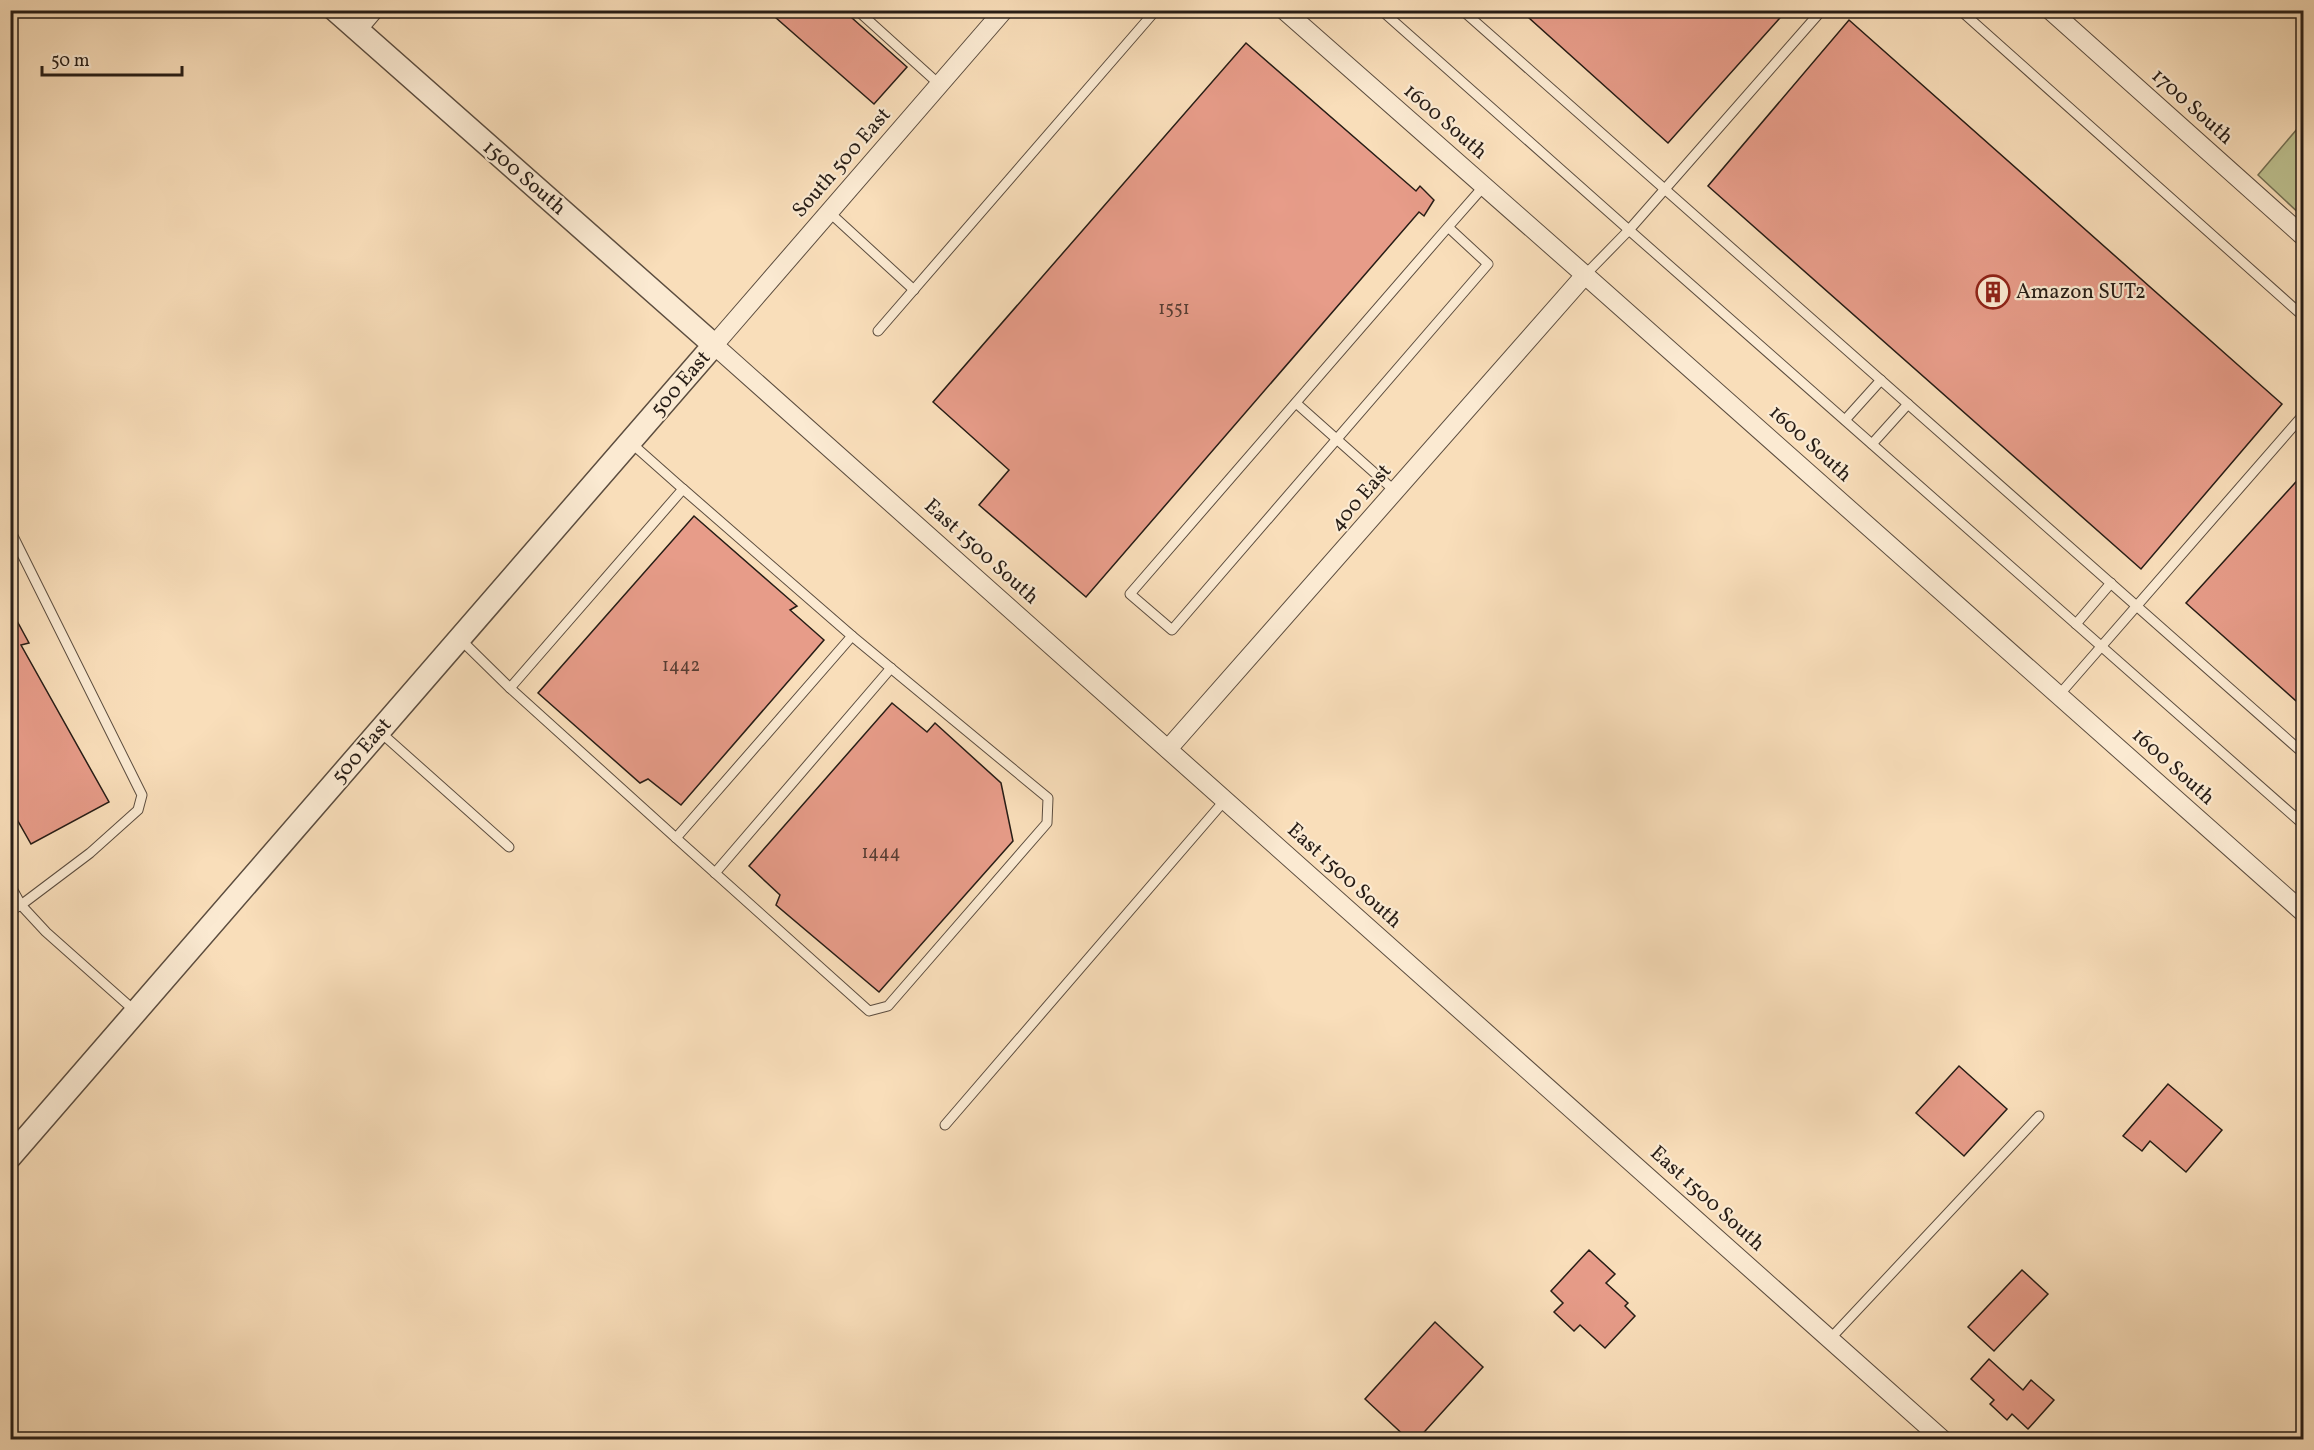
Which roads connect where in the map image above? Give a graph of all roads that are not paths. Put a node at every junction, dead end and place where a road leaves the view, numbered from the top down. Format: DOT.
graph roads {
  1 [pos="334,10"];
  2 [pos="374,10"];
  3 [pos="857,10"];
  4 [pos="1005,10"];
  5 [pos="1156,10"];
  6 [pos="1284,10"];
  7 [pos="1381,10"];
  8 [pos="1462,10"];
  9 [pos="1822,10"];
  10 [pos="1960,10"];
  11 [pos="2050,10"];
  12 [pos="357,30"];
  13 [pos="940,85"];
  14 [pos="1484,186"];
  15 [pos="1664,189"];
  16 [pos="829,212"];
  17 [pos="1448,227"];
  18 [pos="1629,230"];
  19 [pos="2304,237"];
  20 [pos="1585,274"];
  21 [pos="914,290"];
  22 [pos="2304,317"];
  23 [pos="878,331"];
  24 [pos="714,345"];
  25 [pos="1881,380"];
  26 [pos="1296,403"];
  27 [pos="1908,404"];
  28 [pos="2304,414"];
  29 [pos="1845,420"];
  30 [pos="1336,440"];
  31 [pos="630,442"];
  32 [pos="1872,444"];
  33 [pos="683,489"];
  34 [pos="1396,492"];
  35 [pos="10,530"];
  36 [pos="2111,584"];
  37 [pos="2136,606"];
  38 [pos="2076,624"];
  39 [pos="852,636"];
  40 [pos="460,639"];
  41 [pos="2100,645"];
  42 [pos="891,668"];
  43 [pos="510,688"];
  44 [pos="2059,695"];
  45 [pos="380,731"];
  46 [pos="1168,749"];
  47 [pos="2304,754"];
  48 [pos="1225,800"];
  49 [pos="2304,825"];
  50 [pos="676,838"];
  51 [pos="509,847"];
  52 [pos="715,873"];
  53 [pos="10,885"];
  54 [pos="21,905"];
  55 [pos="10,911"];
  56 [pos="2304,914"];
  57 [pos="136,1012"];
  58 [pos="2039,1116"];
  59 [pos="945,1125"];
  60 [pos="10,1157"];
  61 [pos="1830,1339"];
  62 [pos="1944,1440"];
  1 -- 12 [label="street, 1500 South"];
  2 -- 12 [label="street"];
  3 -- 13 [label="lane"];
  4 -- 13 [label="street, South 500 East"];
  5 -- 21 [label="lane"];
  6 -- 14 [label="street, 1600 South"];
  7 -- 18 [label="lane"];
  8 -- 15 [label="lane"];
  9 -- 15 [label="lane"];
  10 -- 22 [label="lane"];
  11 -- 19 [label="street, 1700 South"];
  12 -- 24 [label="street, 1500 South"];
  13 -- 16 [label="street, South 500 East"];
  14 -- 17 [label="lane"];
  14 -- 20 [label="street, 1600 South"];
  15 -- 18 [label="lane"];
  15 -- 25 [label="lane"];
  16 -- 21 [label="lane"];
  16 -- 24 [label="street, South 500 East"];
  17 -- 26 [label="lane"];
  17 -- 30 [label="lane"];
  18 -- 20 [label="lane"];
  18 -- 29 [label="lane"];
  20 -- 34 [label="street, 400 East"];
  20 -- 44 [label="street, 1600 South"];
  21 -- 23 [label="lane"];
  24 -- 31 [label="street, 500 East"];
  24 -- 46 [label="street, East 1500 South"];
  25 -- 27 [label="lane"];
  25 -- 29 [label="lane"];
  26 -- 30 [label="lane"];
  26 -- 30 [label="lane"];
  27 -- 32 [label="lane"];
  27 -- 36 [label="lane"];
  28 -- 37 [label="lane"];
  29 -- 32 [label="lane"];
  30 -- 34 [label="lane"];
  31 -- 33 [label="lane"];
  31 -- 40 [label="street, 500 East"];
  32 -- 38 [label="lane"];
  33 -- 39 [label="lane"];
  33 -- 43 [label="lane"];
  34 -- 46 [label="street, 400 East"];
  35 -- 54 [label="lane"];
  36 -- 37 [label="lane"];
  36 -- 38 [label="lane"];
  37 -- 41 [label="lane"];
  37 -- 47 [label="lane"];
  38 -- 41 [label="lane"];
  39 -- 42 [label="lane"];
  39 -- 50 [label="lane"];
  40 -- 43 [label="lane"];
  40 -- 45 [label="street, 500 East"];
  41 -- 44 [label="lane"];
  41 -- 49 [label="lane"];
  42 -- 52 [label="lane"];
  42 -- 52 [label="lane"];
  43 -- 50 [label="lane"];
  44 -- 56 [label="street, 1600 South"];
  45 -- 51 [label="lane"];
  45 -- 57 [label="street, 500 East"];
  46 -- 48 [label="street, East 1500 South"];
  48 -- 59 [label="lane"];
  48 -- 61 [label="street, East 1500 South"];
  50 -- 52 [label="lane"];
  53 -- 54 [label="lane"];
  54 -- 55 [label="lane"];
  54 -- 57 [label="lane"];
  57 -- 60 [label="street, 500 East"];
  58 -- 61 [label="lane"];
  61 -- 62 [label="street, East 1500 South"];
}
